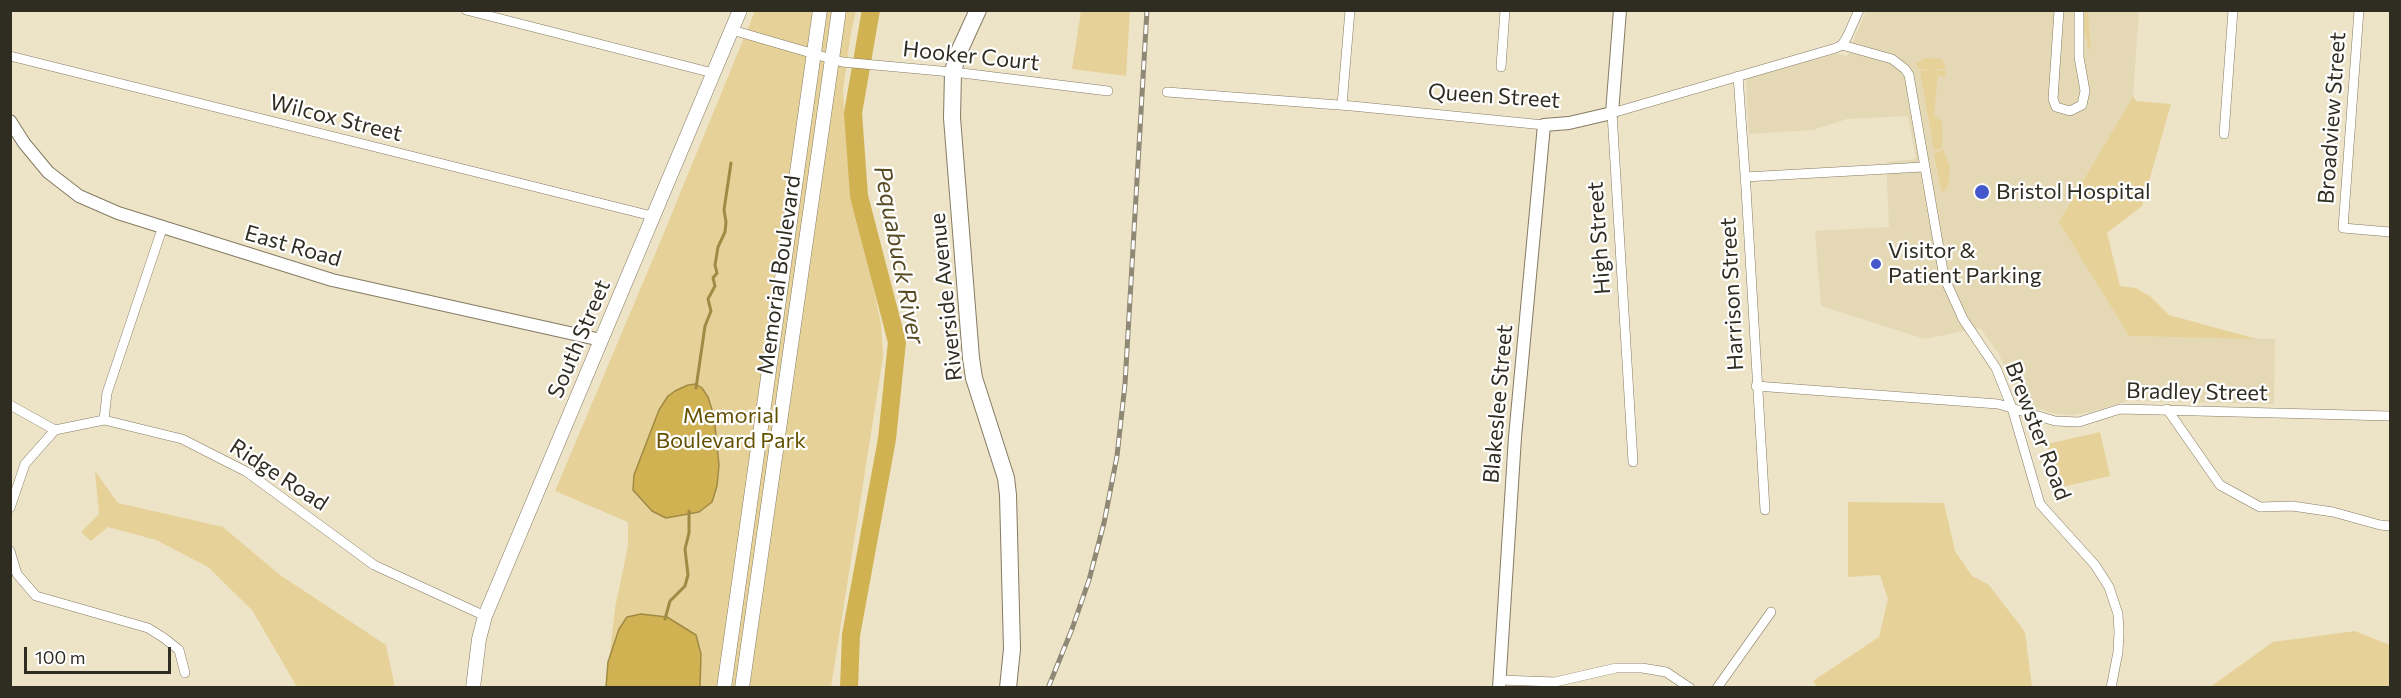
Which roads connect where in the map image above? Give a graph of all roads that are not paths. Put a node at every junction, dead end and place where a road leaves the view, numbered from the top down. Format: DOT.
graph roads {
  1 [pos="466,10"];
  2 [pos="740,10"];
  3 [pos="820,10"];
  4 [pos="839,10"];
  5 [pos="978,10"];
  6 [pos="1350,10"];
  7 [pos="1506,10"];
  8 [pos="1620,10"];
  9 [pos="1859,10"];
  10 [pos="2059,10"];
  11 [pos="2079,10"];
  12 [pos="2233,10"];
  13 [pos="2359,10"];
  14 [pos="732,30"];
  15 [pos="1842,45"];
  16 [pos="813,53"];
  17 [pos="10,56"];
  18 [pos="831,59"];
  19 [pos="1501,67"];
  20 [pos="953,72"];
  21 [pos="713,73"];
  22 [pos="1738,76"];
  23 [pos="1108,91"];
  24 [pos="1167,92"];
  25 [pos="1342,105"];
  26 [pos="1612,113"];
  27 [pos="10,121"];
  28 [pos="1544,125"];
  29 [pos="2224,134"];
  30 [pos="1923,167"];
  31 [pos="1746,177"];
  32 [pos="652,216"];
  33 [pos="162,229"];
  34 [pos="2391,232"];
  35 [pos="602,340"];
  36 [pos="1756,386"];
  37 [pos="10,405"];
  38 [pos="2013,408"];
  39 [pos="2168,409"];
  40 [pos="2391,416"];
  41 [pos="104,420"];
  42 [pos="55,430"];
  43 [pos="1633,462"];
  44 [pos="10,508"];
  45 [pos="1765,510"];
  46 [pos="2391,526"];
  47 [pos="10,551"];
  48 [pos="1771,612"];
  49 [pos="485,616"];
  50 [pos="185,673"];
  51 [pos="1500,684"];
  52 [pos="472,687"];
  53 [pos="724,687"];
  54 [pos="742,687"];
  55 [pos="1008,687"];
  56 [pos="1690,687"];
  57 [pos="1718,687"];
  58 [pos="2111,687"];
  1 -- 21 [label="street"];
  2 -- 14 [label="main road, South Street"];
  3 -- 16 [label="main road, Memorial Boulevard"];
  4 -- 18 [label="main road, Memorial Boulevard"];
  5 -- 20 [label="highway, Riverside Avenue"];
  6 -- 25 [label="street"];
  7 -- 19 [label="street"];
  8 -- 26 [label="street, High Street"];
  9 -- 15 [label="street"];
  10 -- 11 [label="street"];
  12 -- 29 [label="street"];
  13 -- 34 [label="street, Broadview Street"];
  14 -- 16 [label="street, Hooker Court"];
  14 -- 21 [label="main road, South Street"];
  15 -- 22 [label="street, Queen Street"];
  15 -- 30 [label="street, Brewster Road"];
  16 -- 18 [label="street, Hooker Court"];
  16 -- 53 [label="main road, Memorial Boulevard"];
  17 -- 32 [label="street, Wilcox Street"];
  18 -- 20 [label="street, Hooker Court"];
  18 -- 54 [label="main road, Memorial Boulevard"];
  20 -- 23 [label="street, Hooker Court"];
  20 -- 55 [label="highway, Riverside Avenue"];
  21 -- 32 [label="main road, South Street"];
  22 -- 26 [label="street, Queen Street"];
  22 -- 31 [label="street, Harrison Street"];
  24 -- 25 [label="street, Queen Street"];
  25 -- 28 [label="street, Queen Street"];
  26 -- 28 [label="street, Queen Street"];
  26 -- 43 [label="street, High Street"];
  27 -- 33 [label="street, East Road"];
  28 -- 51 [label="street, Blakeslee Street"];
  30 -- 31 [label="street"];
  30 -- 38 [label="street, Brewster Road"];
  31 -- 36 [label="street, Harrison Street"];
  32 -- 35 [label="main road, South Street"];
  33 -- 35 [label="street, East Road"];
  33 -- 41 [label="street"];
  35 -- 49 [label="main road, South Street"];
  36 -- 38 [label="street, Bradley Street"];
  36 -- 45 [label="street, Harrison Street"];
  37 -- 42 [label="street"];
  38 -- 39 [label="street, Bradley Street"];
  38 -- 58 [label="street, Brewster Road"];
  39 -- 40 [label="street, Bradley Street"];
  39 -- 46 [label="street"];
  41 -- 42 [label="street, Ridge Road"];
  41 -- 49 [label="street, Ridge Road"];
  42 -- 44 [label="street"];
  47 -- 50 [label="street"];
  48 -- 57 [label="street"];
  49 -- 52 [label="main road, South Street"];
  51 -- 56 [label="street"];
}
